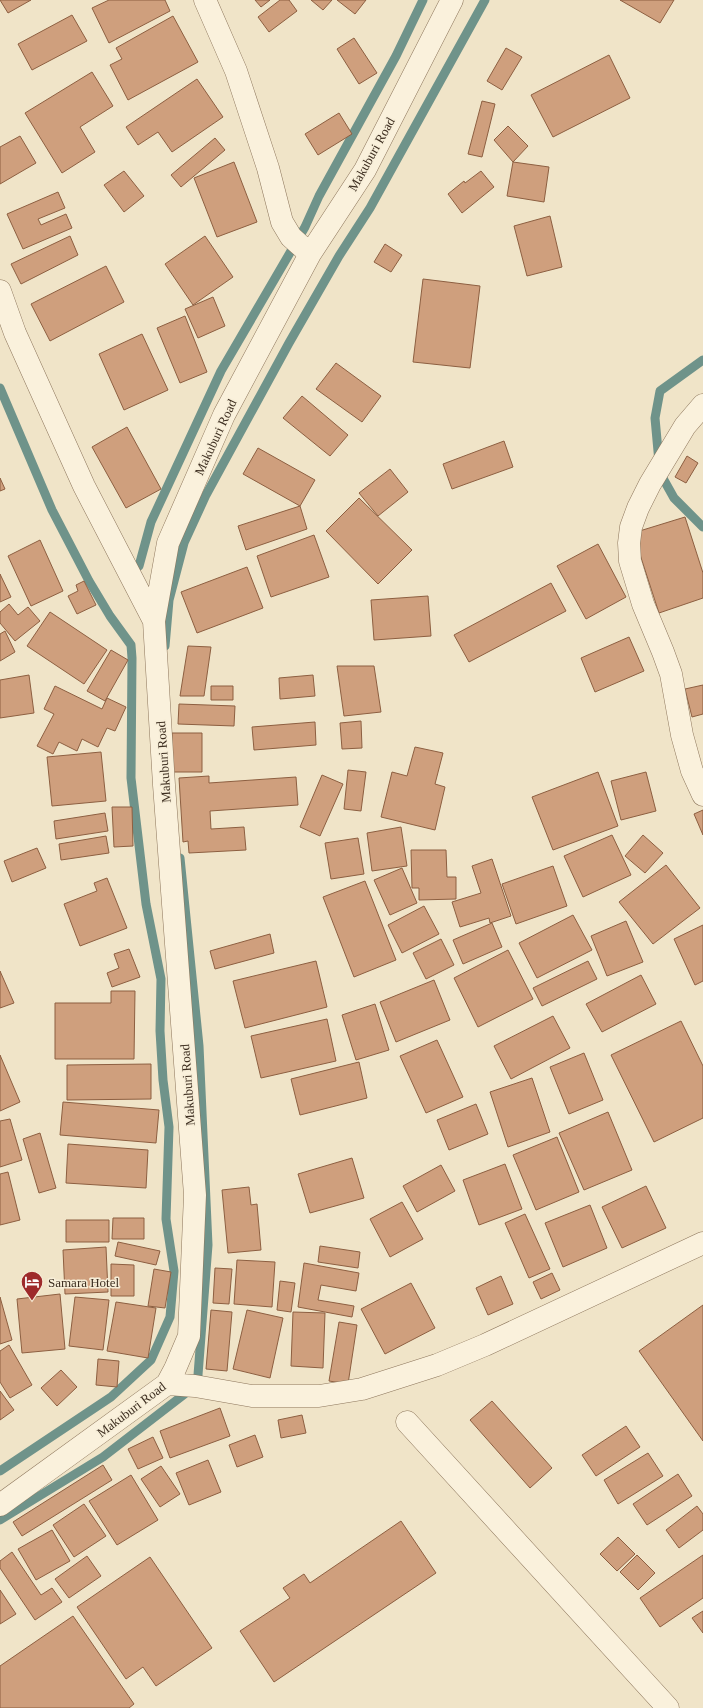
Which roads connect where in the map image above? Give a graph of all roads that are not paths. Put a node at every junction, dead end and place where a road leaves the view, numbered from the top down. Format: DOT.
graph roads {
  1 [pos="205,0"];
  2 [pos="452,0"];
  3 [pos="310,254"];
  4 [pos="0,291"];
  5 [pos="7,335"];
  6 [pos="703,405"];
  7 [pos="154,621"];
  8 [pos="703,795"];
  9 [pos="703,1243"];
  10 [pos="168,1384"];
  11 [pos="407,1422"];
  12 [pos="0,1505"];
  13 [pos="665,1707"];
  1 -- 3 [label="street"];
  2 -- 3 [label="street, Makuburi Road"];
  3 -- 7 [label="street, Makuburi Road"];
  4 -- 5 [label="street"];
  5 -- 7 [label="street"];
  6 -- 8 [label="street"];
  7 -- 10 [label="street, Makuburi Road"];
  9 -- 10 [label="street"];
  10 -- 12 [label="street, Makuburi Road"];
  11 -- 13 [label="street"];
}
